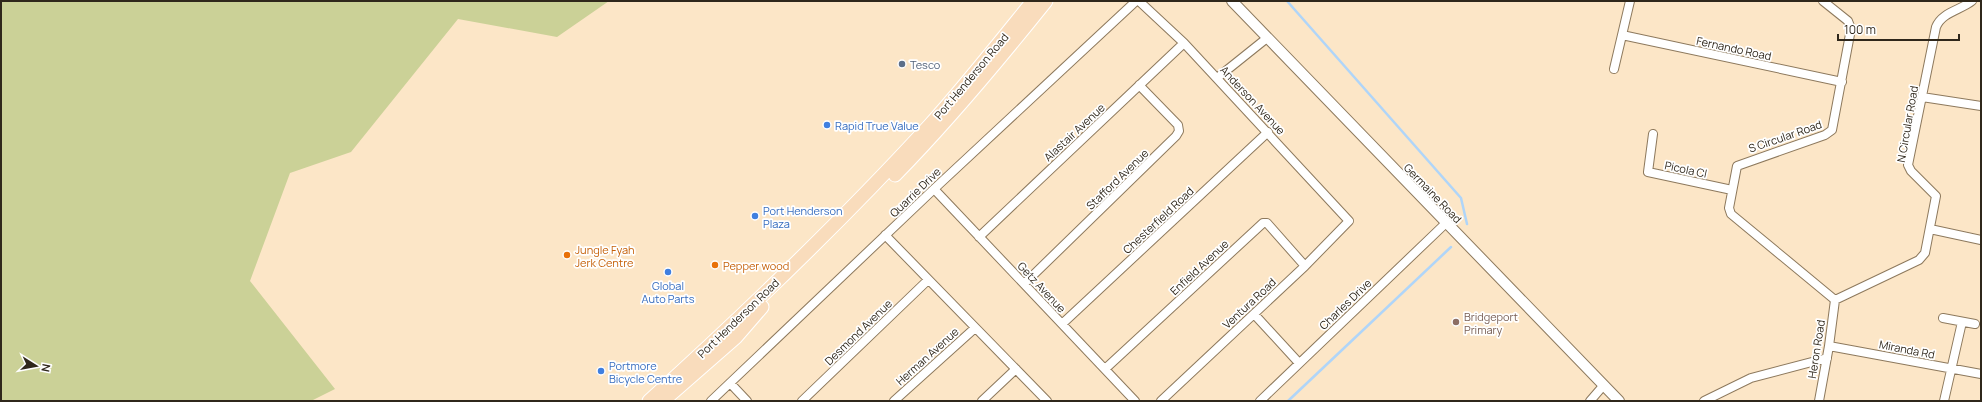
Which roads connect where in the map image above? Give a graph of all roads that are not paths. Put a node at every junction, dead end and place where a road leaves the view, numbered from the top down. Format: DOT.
graph roads {
  1 [pos="1033,1"];
  2 [pos="1046,1"];
  3 [pos="1136,1"];
  4 [pos="1232,1"];
  5 [pos="1630,1"];
  6 [pos="1823,1"];
  7 [pos="1972,1"];
  8 [pos="1622,35"];
  9 [pos="1267,38"];
  10 [pos="1184,43"];
  11 [pos="1614,69"];
  12 [pos="1217,78"];
  13 [pos="1842,82"];
  14 [pos="1139,85"];
  15 [pos="1922,97"];
  16 [pos="1981,106"];
  17 [pos="1268,132"];
  18 [pos="1653,134"];
  19 [pos="934,188"];
  20 [pos="1732,190"];
  21 [pos="1349,220"];
  22 [pos="1446,223"];
  23 [pos="1930,230"];
  24 [pos="885,235"];
  25 [pos="979,236"];
  26 [pos="1981,240"];
  27 [pos="1305,266"];
  28 [pos="928,280"];
  29 [pos="1024,284"];
  30 [pos="1834,300"];
  31 [pos="1254,314"];
  32 [pos="1942,318"];
  33 [pos="1962,322"];
  34 [pos="1062,324"];
  35 [pos="1975,324"];
  36 [pos="975,328"];
  37 [pos="1829,346"];
  38 [pos="1827,358"];
  39 [pos="1299,363"];
  40 [pos="1016,369"];
  41 [pos="1105,369"];
  42 [pos="1951,369"];
  43 [pos="1981,374"];
  44 [pos="730,383"];
  45 [pos="1603,386"];
  46 [pos="649,401"];
  47 [pos="663,401"];
  48 [pos="711,401"];
  49 [pos="747,401"];
  50 [pos="802,401"];
  51 [pos="894,401"];
  52 [pos="982,401"];
  53 [pos="1047,401"];
  54 [pos="1135,401"];
  55 [pos="1161,401"];
  56 [pos="1260,401"];
  57 [pos="1590,401"];
  58 [pos="1619,401"];
  59 [pos="1704,401"];
  60 [pos="1819,401"];
  61 [pos="1944,401"];
  1 -- 46 [label="main road, Port Henderson Road"];
  2 -- 47 [label="main road, Port Henderson Road"];
  3 -- 10 [label="street, Anderson Avenue"];
  3 -- 19 [label="street, Quarrie Drive"];
  4 -- 9 [label="street, Germaine Road"];
  5 -- 8 [label="street"];
  6 -- 13 [label="street, S Circular Road"];
  7 -- 15 [label="street, N Circular Road"];
  8 -- 11 [label="street"];
  8 -- 13 [label="street, Fernando Road"];
  9 -- 12 [label="street"];
  9 -- 22 [label="street, Germaine Road"];
  10 -- 12 [label="street, Anderson Avenue"];
  10 -- 14 [label="street, Alastair Avenue"];
  12 -- 17 [label="street, Anderson Avenue"];
  13 -- 20 [label="street, S Circular Road"];
  14 -- 25 [label="street, Alastair Avenue"];
  14 -- 29 [label="street, Stafford Avenue"];
  15 -- 16 [label="street"];
  15 -- 23 [label="street, N Circular Road"];
  17 -- 21 [label="street, Anderson Avenue"];
  17 -- 34 [label="street, Chesterfield Road"];
  18 -- 20 [label="street, Picola Cl"];
  19 -- 24 [label="street, Quarrie Drive"];
  19 -- 25 [label="street, Getz Avenue"];
  20 -- 30 [label="street, S Circular Road"];
  21 -- 27 [label="street, Ventura Road"];
  22 -- 39 [label="street, Charles Drive"];
  22 -- 45 [label="street, Germaine Road"];
  23 -- 26 [label="street"];
  23 -- 30 [label="street, N Circular Road"];
  24 -- 28 [label="street"];
  24 -- 44 [label="street, Quarrie Drive"];
  25 -- 29 [label="street, Getz Avenue"];
  27 -- 31 [label="street, Ventura Road"];
  27 -- 41 [label="street, Enfield Avenue"];
  28 -- 36 [label="street"];
  28 -- 50 [label="street, Desmond Avenue"];
  29 -- 34 [label="street, Getz Avenue"];
  30 -- 37 [label="street, Heron Road"];
  31 -- 39 [label="street"];
  31 -- 55 [label="street, Ventura Road"];
  32 -- 33 [label="street"];
  33 -- 35 [label="street"];
  33 -- 42 [label="street"];
  34 -- 41 [label="street, Getz Avenue"];
  36 -- 40 [label="street"];
  36 -- 51 [label="street, Herman Avenue"];
  37 -- 38 [label="street, Heron Road"];
  37 -- 42 [label="street, Miranda Rd"];
  38 -- 59 [label="street"];
  38 -- 60 [label="street, Heron Road"];
  39 -- 56 [label="street, Charles Drive"];
  40 -- 52 [label="street"];
  40 -- 53 [label="street"];
  41 -- 54 [label="street, Getz Avenue"];
  42 -- 43 [label="street, Miranda Rd"];
  42 -- 61 [label="street"];
  44 -- 48 [label="street, Quarrie Drive"];
  44 -- 49 [label="street"];
  45 -- 57 [label="street"];
  45 -- 58 [label="street, Germaine Road"];
}
